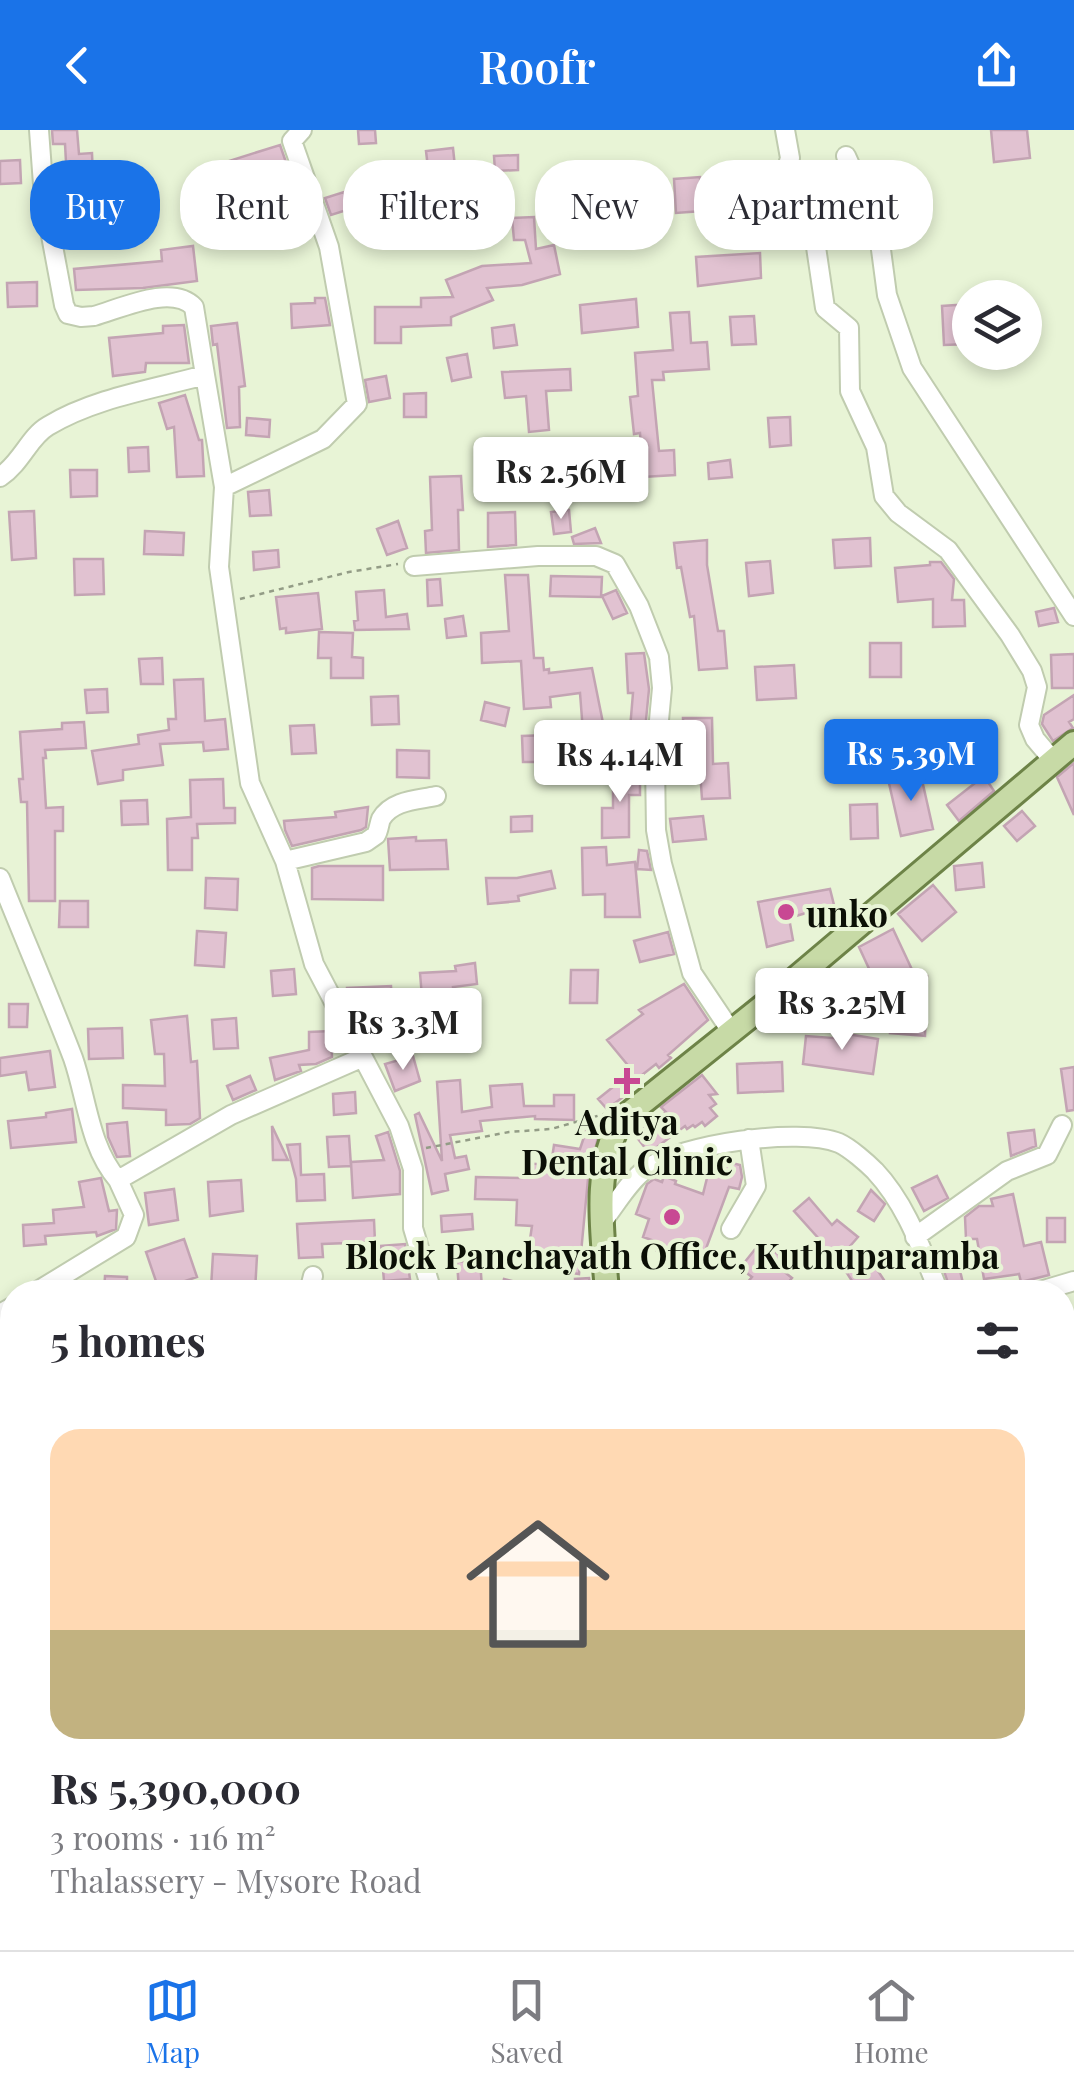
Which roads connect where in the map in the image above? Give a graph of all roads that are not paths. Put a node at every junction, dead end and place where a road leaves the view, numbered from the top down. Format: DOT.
graph roads {
  1 [pos="39,130"];
  2 [pos="302,130"];
  3 [pos="785,130"];
  4 [pos="846,156"];
  5 [pos="205,375"];
  6 [pos="0,477"];
  7 [pos="224,488"];
  8 [pos="414,566"];
  9 [pos="1074,616"];
  10 [pos="1074,743"];
  11 [pos="1052,759"];
  12 [pos="436,796"];
  13 [pos="285,860"];
  14 [pos="0,878"];
  15 [pos="732,1032"];
  16 [pos="361,1058"];
  17 [pos="1062,1125"];
  18 [pos="750,1138"];
  19 [pos="118,1180"];
  20 [pos="602,1222"];
  21 [pos="731,1229"];
  22 [pos="916,1237"];
  23 [pos="56,1280"];
  24 [pos="429,1280"];
  25 [pos="606,1280"];
  26 [pos="934,1280"];
  1 -- 5 [label="street"];
  2 -- 7 [label="street"];
  3 -- 11 [label="street"];
  4 -- 9 [label="street"];
  5 -- 6 [label="street"];
  5 -- 7 [label="street"];
  7 -- 13 [label="street"];
  8 -- 15 [label="street"];
  10 -- 11 [label="main road"];
  11 -- 15 [label="main road"];
  12 -- 13 [label="street"];
  13 -- 16 [label="street"];
  14 -- 19 [label="street"];
  15 -- 20 [label="main road"];
  16 -- 19 [label="street"];
  16 -- 24 [label="street"];
  17 -- 22 [label="street"];
  18 -- 20 [label="street"];
  18 -- 21 [label="street"];
  18 -- 22 [label="street"];
  19 -- 23 [label="street"];
  20 -- 25 [label="main road"];
  22 -- 26 [label="street"];
}
